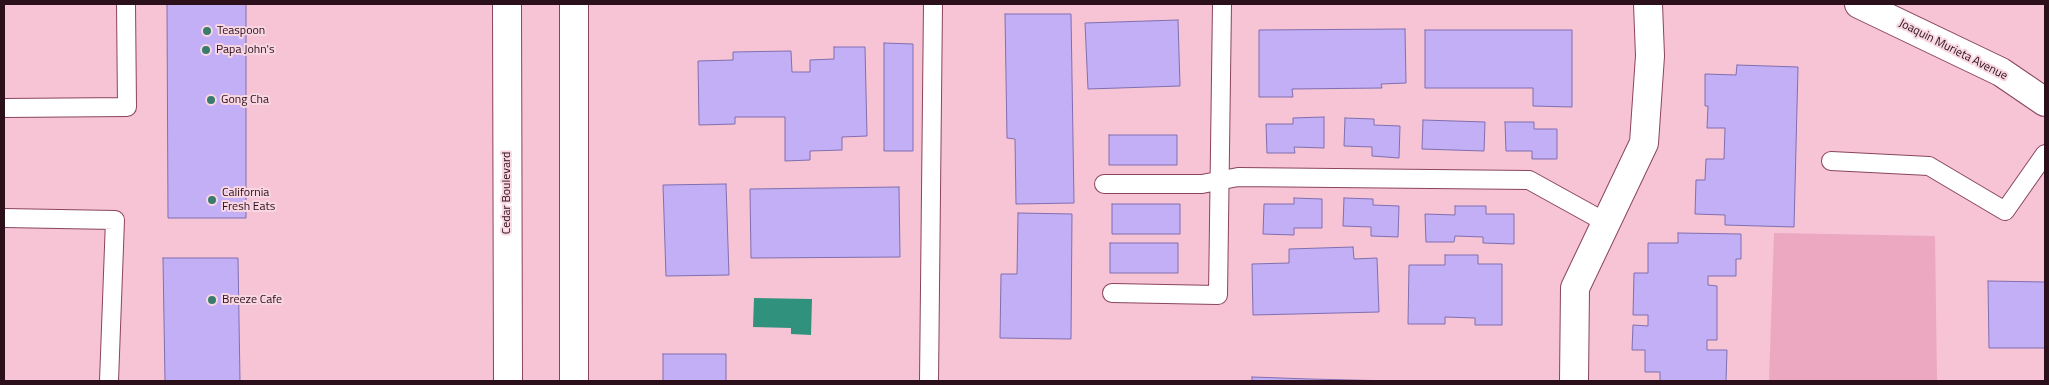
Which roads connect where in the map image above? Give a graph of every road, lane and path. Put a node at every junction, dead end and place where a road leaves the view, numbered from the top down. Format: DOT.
graph roads {
  1 [pos="126,4"];
  2 [pos="507,4"];
  3 [pos="574,4"];
  4 [pos="933,4"];
  5 [pos="1222,4"];
  6 [pos="1648,4"];
  7 [pos="1858,4"];
  8 [pos="2045,102"];
  9 [pos="4,108"];
  10 [pos="2045,154"];
  11 [pos="1831,161"];
  12 [pos="1219,181"];
  13 [pos="1104,184"];
  14 [pos="4,218"];
  15 [pos="1605,222"];
  16 [pos="1112,294"];
  17 [pos="109,381"];
  18 [pos="508,381"];
  19 [pos="574,381"];
  20 [pos="930,381"];
  21 [pos="1574,381"];
  1 -- 9 [label="lane"];
  2 -- 18 [label="main road, Cedar Boulevard"];
  3 -- 19 [label="main road"];
  4 -- 20 [label="lane"];
  5 -- 12 [label="lane"];
  6 -- 15 [label="main road"];
  7 -- 8 [label="main road, Joaquin Murieta Avenue"];
  10 -- 11 [label="lane"];
  12 -- 13 [label="lane"];
  12 -- 15 [label="lane"];
  12 -- 16 [label="lane"];
  14 -- 17 [label="lane"];
  15 -- 21 [label="main road"];
}
